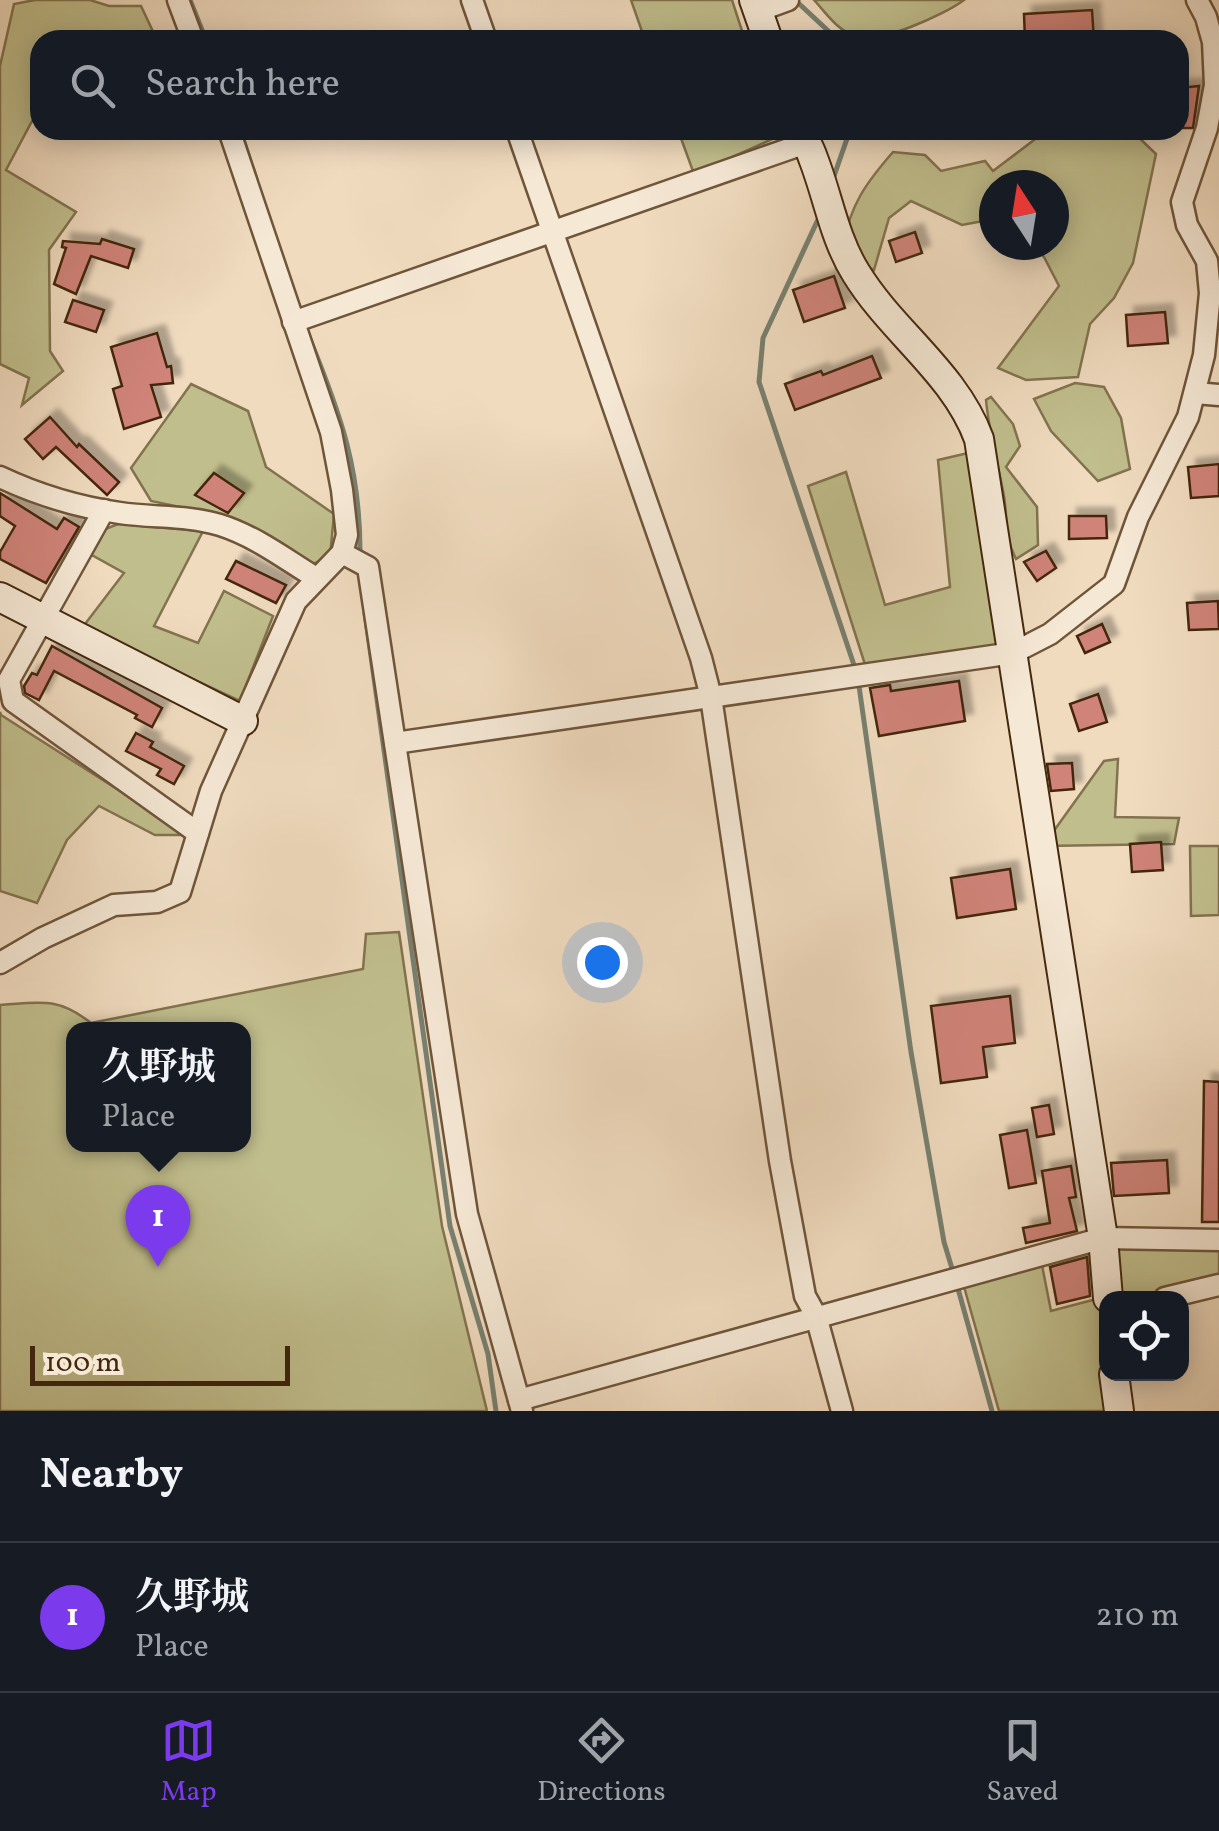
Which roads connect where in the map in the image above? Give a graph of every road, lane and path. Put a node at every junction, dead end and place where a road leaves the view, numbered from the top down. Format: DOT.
graph roads {
  1 [pos="178,0"];
  2 [pos="472,0"];
  3 [pos="788,0"];
  4 [pos="1197,0"];
  5 [pos="756,6"];
  6 [pos="189,30"];
  7 [pos="482,30"];
  8 [pos="764,30"];
  9 [pos="1216,42"];
  10 [pos="231,140"];
  11 [pos="521,140"];
  12 [pos="793,140"];
  13 [pos="805,140"];
  14 [pos="553,232"];
  15 [pos="292,322"];
  16 [pos="1194,393"];
  17 [pos="1219,395"];
  18 [pos="0,477"];
  19 [pos="104,510"];
  20 [pos="342,553"];
  21 [pos="316,578"];
  22 [pos="0,597"];
  23 [pos="43,619"];
  24 [pos="1013,653"];
  25 [pos="4,679"];
  26 [pos="710,697"];
  27 [pos="242,721"];
  28 [pos="396,743"];
  29 [pos="198,833"];
  30 [pos="0,962"];
  31 [pos="1103,1238"];
  32 [pos="1219,1240"];
  33 [pos="1219,1285"];
  34 [pos="1107,1291"];
  35 [pos="1189,1292"];
  36 [pos="816,1316"];
  37 [pos="1115,1381"];
  38 [pos="521,1406"];
  39 [pos="842,1411"];
  40 [pos="1118,1411"];
  1 -- 6 [label="street"];
  2 -- 7 [label="street"];
  3 -- 5 [label="street"];
  4 -- 9 [label="street"];
  5 -- 8 [label="street"];
  9 -- 16 [label="street"];
  10 -- 15 [label="street"];
  11 -- 14 [label="street"];
  12 -- 14 [label="street"];
  13 -- 24 [label="street"];
  14 -- 15 [label="street"];
  14 -- 26 [label="street"];
  15 -- 20 [label="street"];
  16 -- 17 [label="street"];
  16 -- 24 [label="street"];
  18 -- 19 [label="street"];
  19 -- 21 [label="street"];
  19 -- 23 [label="street"];
  20 -- 21 [label="street"];
  20 -- 28 [label="street"];
  21 -- 27 [label="street"];
  22 -- 23 [label="street"];
  23 -- 25 [label="street"];
  23 -- 27 [label="street"];
  24 -- 26 [label="street"];
  24 -- 31 [label="street"];
  25 -- 29 [label="street"];
  26 -- 28 [label="street"];
  26 -- 36 [label="street"];
  27 -- 29 [label="street"];
  28 -- 38 [label="street"];
  29 -- 30 [label="street"];
  31 -- 32 [label="street"];
  31 -- 34 [label="street"];
  31 -- 36 [label="street"];
  33 -- 35 [label="street"];
  36 -- 38 [label="street"];
  36 -- 39 [label="street"];
  37 -- 40 [label="street"];
}
